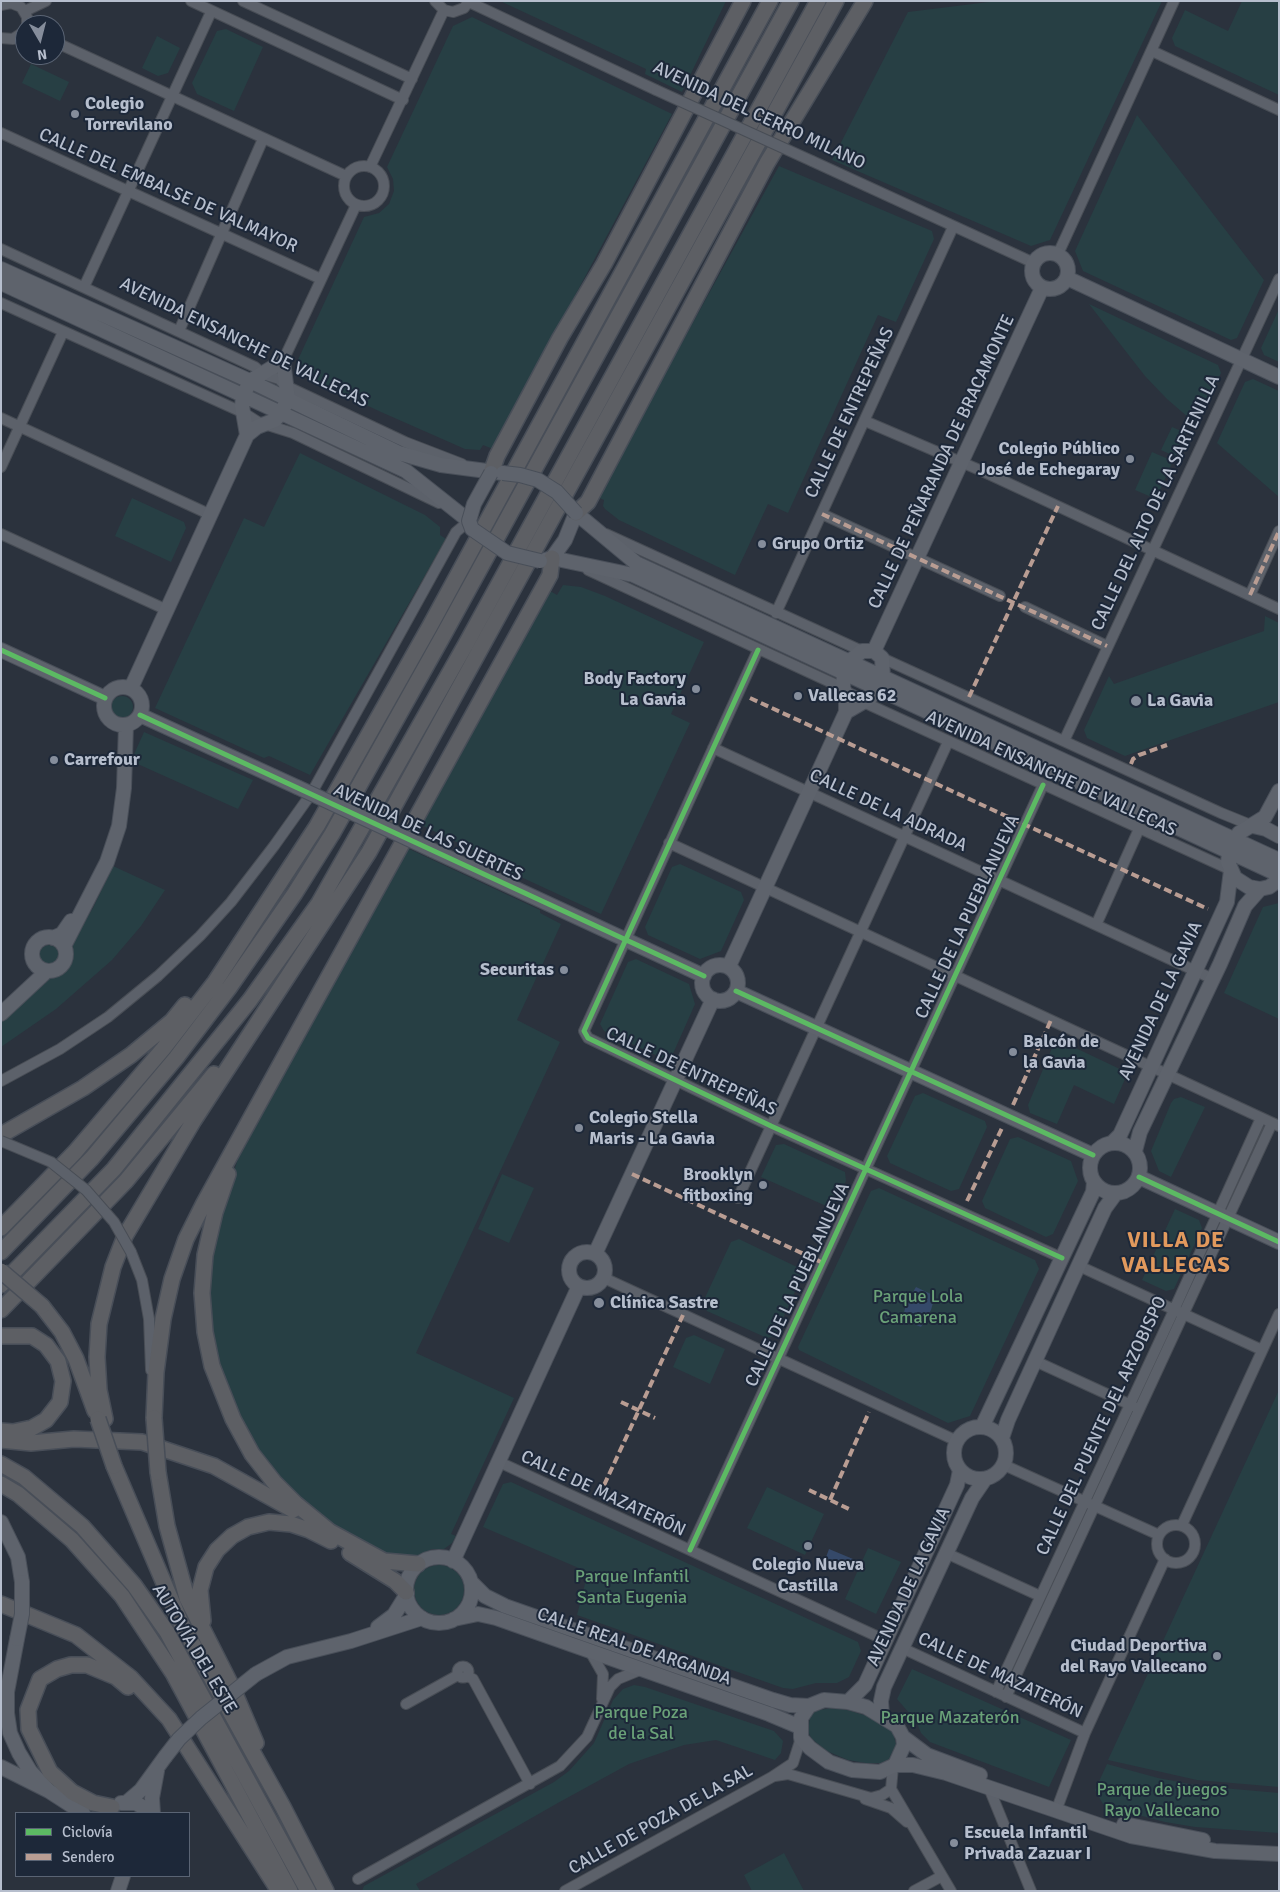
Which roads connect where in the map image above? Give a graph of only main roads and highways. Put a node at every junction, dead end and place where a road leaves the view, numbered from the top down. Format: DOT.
graph roads {
  1 [pos="743,1"];
  2 [pos="769,1"];
  3 [pos="791,1"];
  4 [pos="818,1"];
  5 [pos="836,1"];
  6 [pos="842,1"];
  7 [pos="865,1"];
  8 [pos="792,81"];
  9 [pos="1,269"];
  10 [pos="1067,278"];
  11 [pos="1,283"];
  12 [pos="1042,288"];
  13 [pos="1279,377"];
  14 [pos="250,381"];
  15 [pos="287,393"];
  16 [pos="243,396"];
  17 [pos="281,414"];
  18 [pos="247,435"];
  19 [pos="497,473"];
  20 [pos="576,513"];
  21 [pos="469,521"];
  22 [pos="552,558"];
  23 [pos="1,650"];
  24 [pos="873,654"];
  25 [pos="847,667"];
  26 [pos="880,682"];
  27 [pos="130,688"];
  28 [pos="844,691"];
  29 [pos="105,698"];
  30 [pos="861,701"];
  31 [pos="846,712"];
  32 [pos="140,715"];
  33 [pos="122,725"];
  34 [pos="1279,791"];
  35 [pos="1253,826"];
  36 [pos="1279,836"];
  37 [pos="1232,846"];
  38 [pos="1279,860"];
  39 [pos="1231,870"];
  40 [pos="1279,875"];
  41 [pos="1279,880"];
  42 [pos="1260,889"];
  43 [pos="264,908"];
  44 [pos="53,938"];
  45 [pos="64,946"];
  46 [pos="34,961"];
  47 [pos="729,966"];
  48 [pos="47,971"];
  49 [pos="704,976"];
  50 [pos="736,991"];
  51 [pos="713,999"];
  52 [pos="1,1003"];
  53 [pos="1,1014"];
  54 [pos="253,1026"];
  55 [pos="263,1096"];
  56 [pos="1,1135"];
  57 [pos="1113,1142"];
  58 [pos="1135,1151"];
  59 [pos="1093,1155"];
  60 [pos="1139,1177"];
  61 [pos="1094,1182"];
  62 [pos="1116,1193"];
  63 [pos="1,1228"];
  64 [pos="1279,1242"];
  65 [pos="1,1252"];
  66 [pos="595,1254"];
  67 [pos="1,1271"];
  68 [pos="1,1285"];
  69 [pos="579,1286"];
  70 [pos="1,1310"];
  71 [pos="1,1336"];
  72 [pos="102,1419"];
  73 [pos="982,1427"];
  74 [pos="1,1432"];
  75 [pos="1002,1438"];
  76 [pos="1,1440"];
  77 [pos="1,1464"];
  78 [pos="960,1470"];
  79 [pos="984,1479"];
  80 [pos="1,1484"];
  81 [pos="1,1522"];
  82 [pos="334,1535"];
  83 [pos="453,1560"];
  84 [pos="418,1564"];
  85 [pos="471,1582"];
  86 [pos="407,1593"];
  87 [pos="1,1604"];
  88 [pos="422,1618"];
  89 [pos="454,1619"];
  90 [pos="367,1634"];
  91 [pos="208,1642"];
  92 [pos="848,1702"];
  93 [pos="809,1706"];
  94 [pos="882,1715"];
  95 [pos="800,1732"];
  96 [pos="904,1737"];
  97 [pos="162,1762"];
  98 [pos="894,1766"];
  99 [pos="1,1767"];
  100 [pos="209,1782"];
  101 [pos="50,1792"];
  102 [pos="127,1802"];
  103 [pos="283,1807"];
  104 [pos="109,1810"];
  105 [pos="81,1812"];
  106 [pos="151,1812"];
  107 [pos="153,1812"];
  108 [pos="1279,1845"];
  109 [pos="1279,1854"];
  110 [pos="112,1877"];
  111 [pos="123,1877"];
  112 [pos="113,1891"];
  113 [pos="118,1891"];
  114 [pos="279,1891"];
  115 [pos="290,1891"];
  116 [pos="308,1891"];
  117 [pos="326,1891"];
  1 -- 19 [label="highway"];
  2 -- 43 [label="highway"];
  3 -- 65 [label="highway"];
  4 -- 68 [label="highway"];
  5 -- 8 [label="highway"];
  6 -- 8 [label="highway"];
  7 -- 20 [label="highway"];
  8 -- 54 [label="highway"];
  9 -- 14 [label="main road, AVENIDA ENSANCHE DE VALLECAS"];
  10 -- 12 [label="main road"];
  10 -- 12 [label="main road"];
  10 -- 13 [label="main road"];
  11 -- 16 [label="main road, AVENIDA ENSANCHE DE VALLECAS"];
  12 -- 24 [label="main road, CALLE DE PEÑARANDA DE BRACAMONTE"];
  14 -- 15 [label="main road, AVENIDA ENSANCHE DE VALLECAS"];
  14 -- 15 [label="main road"];
  14 -- 16 [label="main road"];
  15 -- 17 [label="main road"];
  15 -- 19 [label="main road, AVENIDA ENSANCHE DE VALLECAS"];
  16 -- 17 [label="main road, AVENIDA ENSANCHE DE VALLECAS"];
  16 -- 18 [label="main road"];
  17 -- 18 [label="main road"];
  17 -- 21 [label="main road, AVENIDA ENSANCHE DE VALLECAS"];
  18 -- 27 [label="main road"];
  19 -- 20 [label="main road, AVENIDA ENSANCHE DE VALLECAS, bridge"];
  19 -- 21 [label="main road, bridge"];
  20 -- 22 [label="main road"];
  20 -- 25 [label="main road, AVENIDA ENSANCHE DE VALLECAS"];
  21 -- 22 [label="main road, AVENIDA ENSANCHE DE VALLECAS, bridge"];
  22 -- 25 [label="main road, AVENIDA ENSANCHE DE VALLECAS"];
  22 -- 55 [label="highway"];
  23 -- 29 [label="main road"];
  24 -- 25 [label="main road, CALLE DE PEÑARANDA DE BRACAMONTE"];
  24 -- 26 [label="main road, CALLE DE PEÑARANDA DE BRACAMONTE"];
  25 -- 26 [label="main road, AVENIDA ENSANCHE DE VALLECAS"];
  25 -- 28 [label="main road"];
  26 -- 30 [label="main road"];
  26 -- 37 [label="main road, AVENIDA ENSANCHE DE VALLECAS"];
  27 -- 29 [label="main road"];
  27 -- 32 [label="main road"];
  28 -- 30 [label="main road, AVENIDA ENSANCHE DE VALLECAS"];
  28 -- 31 [label="main road"];
  29 -- 33 [label="main road"];
  30 -- 31 [label="main road"];
  31 -- 47 [label="main road"];
  32 -- 33 [label="main road"];
  32 -- 49 [label="main road, AVENIDA DE LAS SUERTES, bridge"];
  33 -- 44 [label="main road"];
  33 -- 45 [label="main road"];
  34 -- 35 [label="main road"];
  35 -- 36 [label="main road"];
  35 -- 37 [label="main road"];
  37 -- 38 [label="main road, AVENIDA ENSANCHE DE VALLECAS"];
  37 -- 39 [label="main road, AVENIDA DE LA GAVIA"];
  37 -- 40 [label="main road, AVENIDA ENSANCHE DE VALLECAS"];
  39 -- 42 [label="main road"];
  39 -- 57 [label="main road, AVENIDA DE LA GAVIA"];
  41 -- 42 [label="main road, AVENIDA DE LA GAVIA"];
  42 -- 58 [label="main road, AVENIDA DE LA GAVIA"];
  43 -- 56 [label="highway"];
  43 -- 63 [label="highway"];
  44 -- 45 [label="main road"];
  44 -- 46 [label="main road"];
  45 -- 48 [label="main road"];
  46 -- 48 [label="main road"];
  46 -- 52 [label="main road"];
  47 -- 49 [label="main road"];
  47 -- 50 [label="main road"];
  48 -- 53 [label="main road"];
  49 -- 51 [label="main road"];
  50 -- 51 [label="main road"];
  50 -- 59 [label="main road"];
  51 -- 66 [label="main road"];
  54 -- 70 [label="highway"];
  54 -- 72 [label="highway"];
  55 -- 82 [label="highway"];
  55 -- 91 [label="highway, bridge"];
  57 -- 58 [label="main road"];
  57 -- 59 [label="main road"];
  58 -- 60 [label="main road"];
  59 -- 61 [label="main road"];
  60 -- 62 [label="main road"];
  60 -- 64 [label="main road"];
  61 -- 62 [label="main road"];
  61 -- 73 [label="main road"];
  62 -- 75 [label="main road"];
  66 -- 69 [label="main road"];
  66 -- 69 [label="main road"];
  67 -- 72 [label="highway, bridge"];
  69 -- 83 [label="main road"];
  71 -- 74 [label="highway"];
  72 -- 103 [label="highway"];
  73 -- 75 [label="main road"];
  73 -- 78 [label="main road"];
  75 -- 79 [label="main road"];
  76 -- 82 [label="highway"];
  77 -- 116 [label="highway, AUTOVÍA DEL ESTE"];
  78 -- 79 [label="main road"];
  78 -- 92 [label="main road, AVENIDA DE LA GAVIA"];
  79 -- 94 [label="main road, AVENIDA DE LA GAVIA"];
  80 -- 115 [label="highway, AUTOVÍA DEL ESTE"];
  81 -- 101 [label="main road, bridge"];
  82 -- 84 [label="highway"];
  83 -- 84 [label="main road"];
  83 -- 85 [label="main road"];
  84 -- 86 [label="main road"];
  85 -- 89 [label="main road"];
  85 -- 93 [label="main road, CALLE REAL DE ARGANDA"];
  86 -- 88 [label="main road"];
  86 -- 90 [label="main road"];
  86 -- 91 [label="highway"];
  87 -- 100 [label="highway"];
  88 -- 89 [label="main road"];
  88 -- 90 [label="main road"];
  89 -- 95 [label="main road, CALLE REAL DE ARGANDA"];
  90 -- 97 [label="main road, bridge"];
  91 -- 103 [label="highway"];
  92 -- 93 [label="main road"];
  92 -- 94 [label="main road"];
  93 -- 95 [label="main road"];
  94 -- 96 [label="main road"];
  95 -- 98 [label="main road"];
  96 -- 98 [label="main road"];
  96 -- 108 [label="main road"];
  97 -- 102 [label="main road"];
  97 -- 107 [label="main road"];
  98 -- 109 [label="main road"];
  99 -- 101 [label="main road"];
  100 -- 104 [label="highway"];
  100 -- 114 [label="highway"];
  101 -- 105 [label="main road"];
  102 -- 104 [label="main road"];
  102 -- 106 [label="main road"];
  103 -- 117 [label="highway"];
  110 -- 112 [label="main road"];
  111 -- 113 [label="main road"];
}
